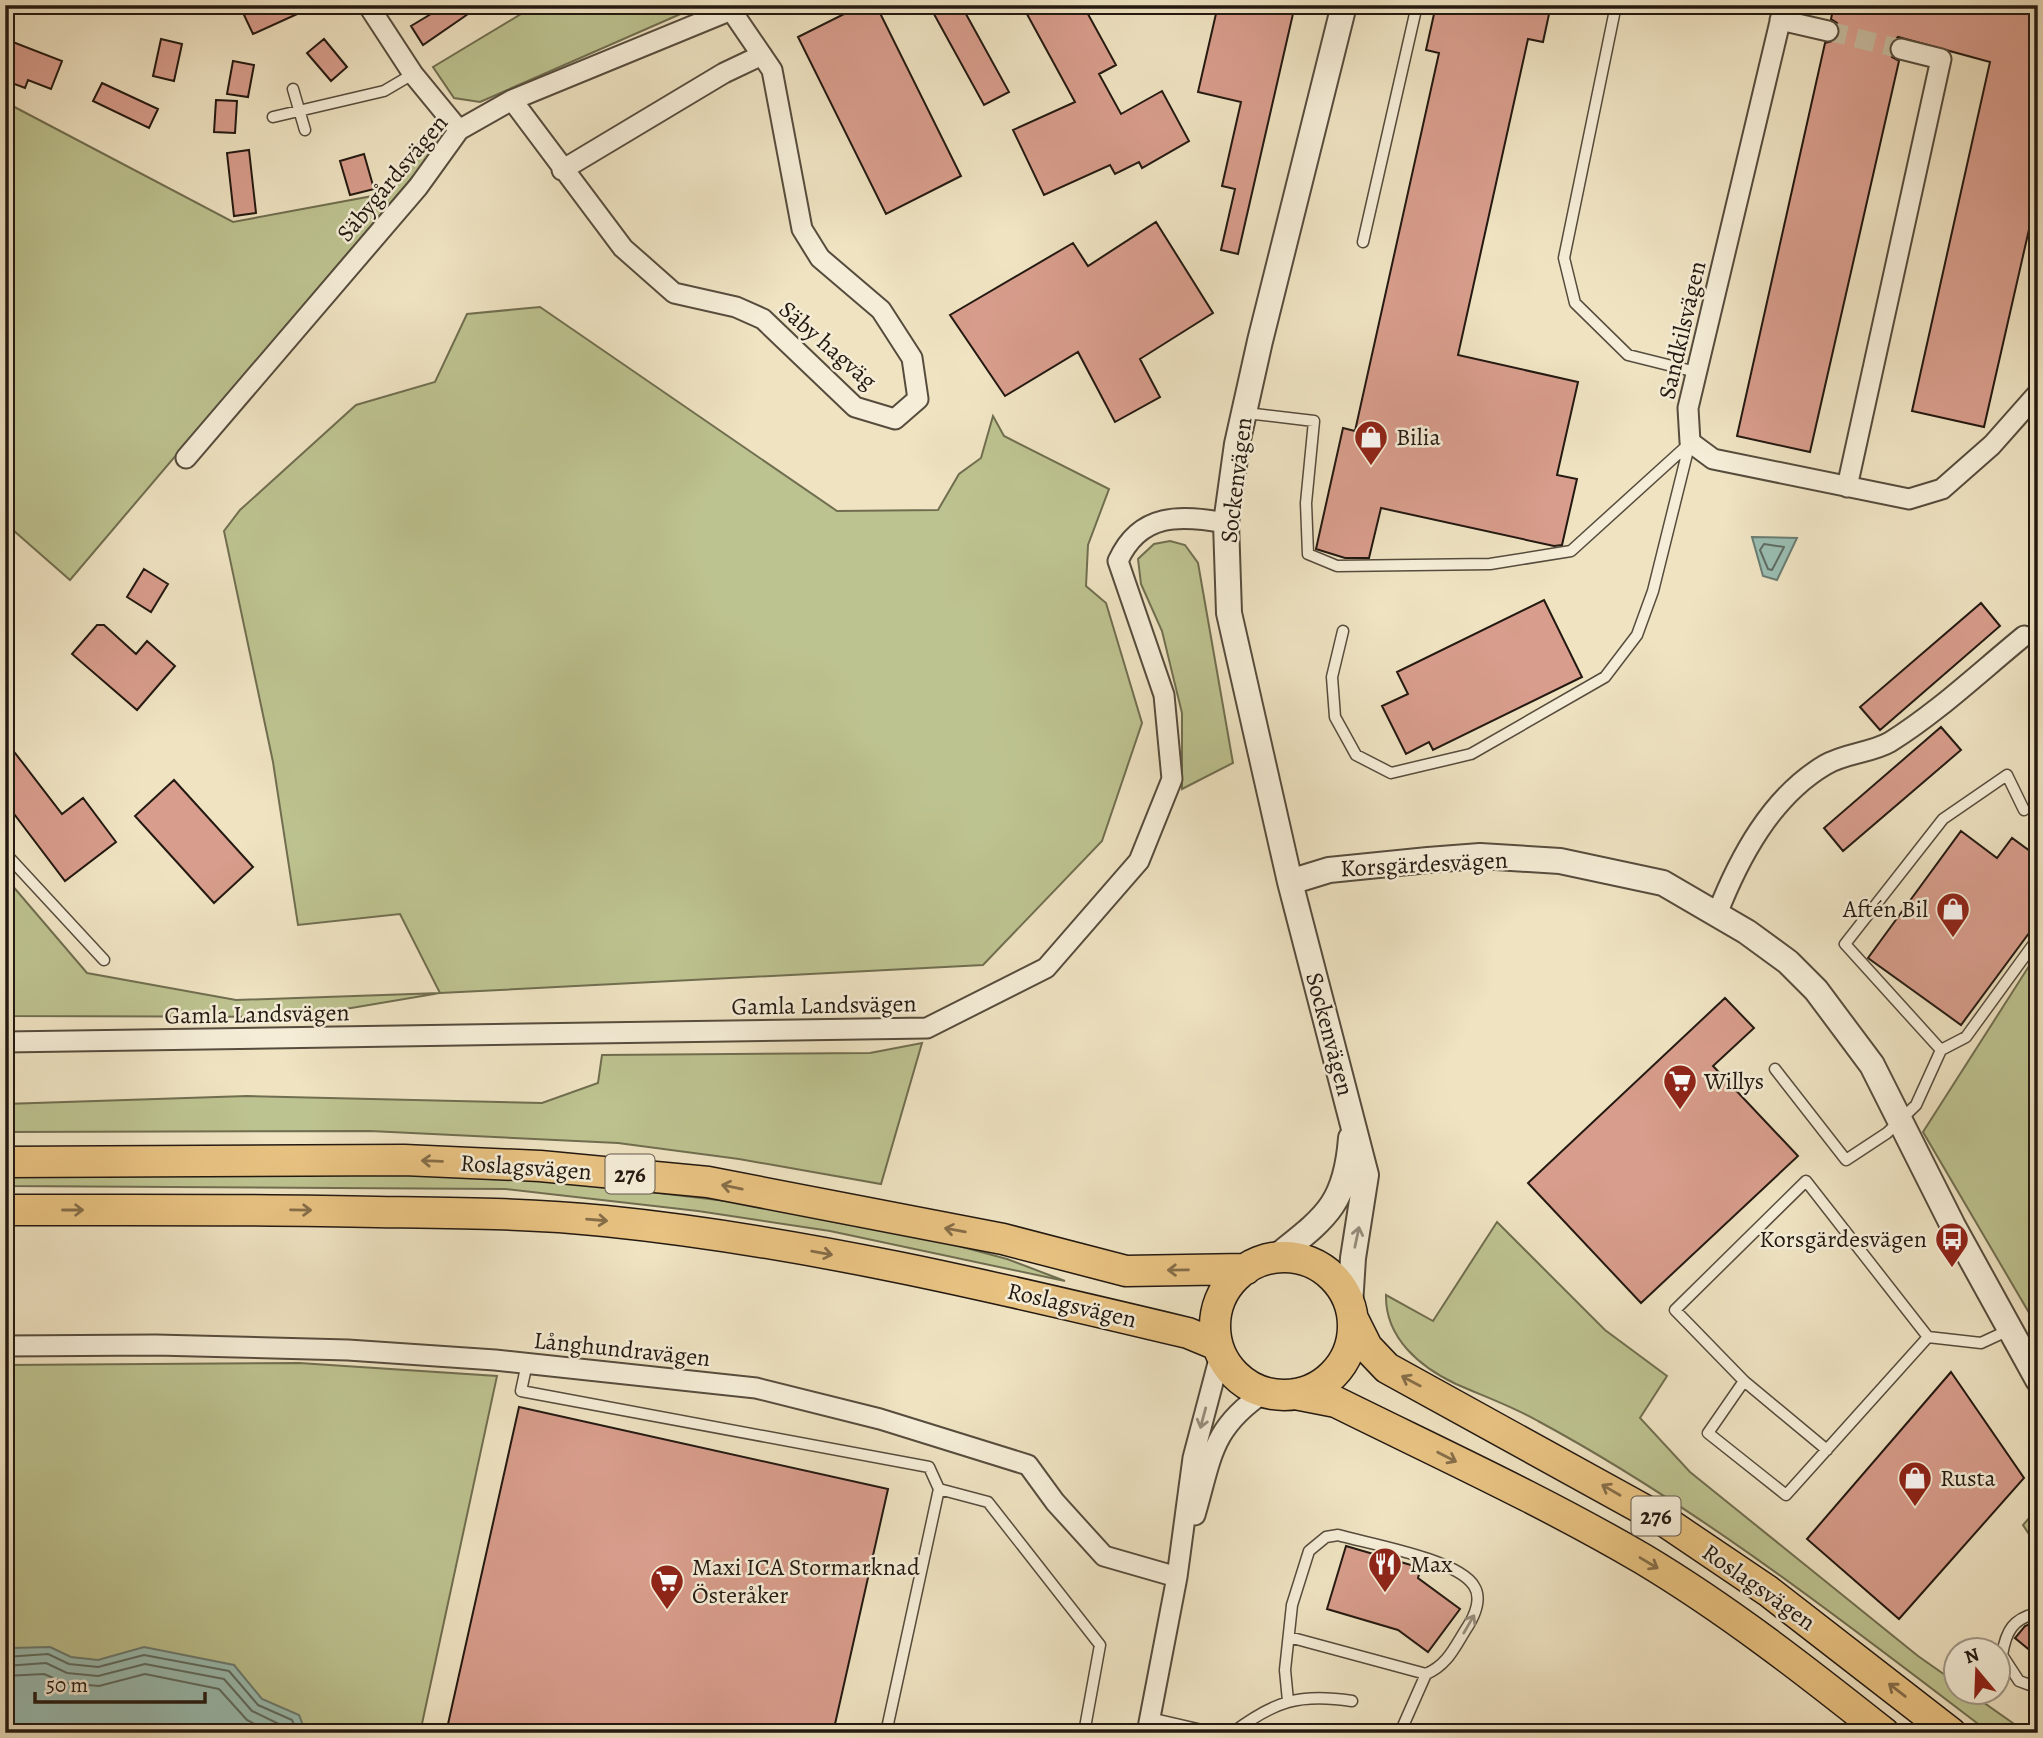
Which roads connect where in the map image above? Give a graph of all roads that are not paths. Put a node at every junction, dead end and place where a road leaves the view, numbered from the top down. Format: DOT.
graph roads {
  1 [pos="1344,5"];
  2 [pos="1417,5"];
  3 [pos="1616,5"];
  4 [pos="375,8"];
  5 [pos="736,8"];
  6 [pos="1782,13"];
  7 [pos="1828,32"];
  8 [pos="1901,49"];
  9 [pos="762,55"];
  10 [pos="413,74"];
  11 [pos="293,89"];
  12 [pos="512,100"];
  13 [pos="299,110"];
  14 [pos="273,117"];
  15 [pos="305,130"];
  16 [pos="459,130"];
  17 [pos="562,170"];
  18 [pos="1363,242"];
  19 [pos="1696,372"];
  20 [pos="2038,393"];
  21 [pos="1244,413"];
  22 [pos="1690,442"];
  23 [pos="186,457"];
  24 [pos="1847,487"];
  25 [pos="1226,523"];
  26 [pos="1343,631"];
  27 [pos="2024,636"];
  28 [pos="2024,810"];
  29 [pos="5,853"];
  30 [pos="1290,882"];
  31 [pos="1717,914"];
  32 [pos="2038,938"];
  33 [pos="104,960"];
  34 [pos="5,1042"];
  35 [pos="1941,1050"];
  36 [pos="1775,1069"];
  37 [pos="1353,1120"];
  38 [pos="1901,1121"];
  39 [pos="5,1162"];
  40 [pos="5,1210"];
  41 [pos="1276,1257"];
  42 [pos="1246,1269"];
  43 [pos="1352,1312"];
  44 [pos="2010,1330"];
  45 [pos="1928,1337"];
  46 [pos="5,1346"];
  47 [pos="1219,1348"];
  48 [pos="527,1363"];
  49 [pos="2038,1380"];
  50 [pos="1744,1381"];
  51 [pos="1265,1392"];
  52 [pos="1295,1394"];
  53 [pos="1827,1450"];
  54 [pos="939,1489"];
  55 [pos="1177,1577"];
  56 [pos="2038,1613"];
  57 [pos="1289,1637"];
  58 [pos="1426,1674"];
  59 [pos="2038,1688"];
  60 [pos="1288,1701"];
  61 [pos="1352,1701"];
  62 [pos="1148,1725"];
  63 [pos="1403,1727"];
  64 [pos="886,1733"];
  65 [pos="1084,1733"];
  66 [pos="1215,1733"];
  67 [pos="1232,1733"];
  68 [pos="1884,1733"];
  69 [pos="1951,1733"];
  1 -- 21 [label="street, Sockenvägen"];
  2 -- 18 [label="lane"];
  3 -- 19 [label="lane"];
  4 -- 10 [label="street"];
  5 -- 9 [label="street, Säby hagväg"];
  5 -- 12 [label="street, Säbygårdsvägen"];
  6 -- 7 [label="street"];
  6 -- 19 [label="street, Sandkilsvägen"];
  8 -- 24 [label="street"];
  9 -- 17 [label="street"];
  9 -- 17 [label="street, Säby hagväg"];
  10 -- 13 [label="lane"];
  10 -- 16 [label="street"];
  11 -- 13 [label="lane"];
  12 -- 16 [label="street, Säbygårdsvägen"];
  12 -- 17 [label="street, Säby hagväg"];
  13 -- 14 [label="lane"];
  13 -- 15 [label="lane"];
  16 -- 23 [label="street, Säbygårdsvägen"];
  19 -- 22 [label="street, Sandkilsvägen"];
  20 -- 24 [label="street"];
  21 -- 22 [label="lane"];
  21 -- 25 [label="street, Sockenvägen"];
  22 -- 24 [label="street"];
  22 -- 26 [label="lane"];
  25 -- 30 [label="street, Sockenvägen"];
  25 -- 34 [label="street, Gamla Landsvägen"];
  27 -- 31 [label="street"];
  28 -- 35 [label="lane"];
  29 -- 33 [label="lane"];
  30 -- 31 [label="street, Korsgärdesvägen"];
  30 -- 37 [label="street, Sockenvägen"];
  31 -- 38 [label="street, Korsgärdesvägen"];
  32 -- 35 [label="lane"];
  35 -- 38 [label="lane"];
  36 -- 38 [label="lane"];
  37 -- 41 [label="street, Sockenvägen"];
  43 -- 37 [label="street, Sockenvägen, one-way"];
  38 -- 44 [label="street, Korsgärdesvägen"];
  42 -- 39 [label="main road, Roslagsvägen / 276, one-way"];
  40 -- 47 [label="main road, Roslagsvägen / 276, one-way"];
  41 -- 42 [label="main road"];
  41 -- 43 [label="main road"];
  42 -- 47 [label="main road"];
  43 -- 52 [label="main road"];
  69 -- 43 [label="main road, Roslagsvägen / 276, one-way"];
  44 -- 45 [label="lane"];
  44 -- 49 [label="street, Korsgärdesvägen"];
  45 -- 50 [label="lane"];
  45 -- 53 [label="lane"];
  46 -- 48 [label="street, Långhundravägen"];
  47 -- 51 [label="main road"];
  47 -- 55 [label="street, one-way"];
  48 -- 54 [label="lane"];
  48 -- 55 [label="street, Långhundravägen"];
  50 -- 53 [label="lane"];
  50 -- 53 [label="lane"];
  51 -- 52 [label="main road"];
  51 -- 55 [label="street"];
  52 -- 68 [label="main road, Roslagsvägen / 276, one-way"];
  54 -- 64 [label="lane"];
  54 -- 65 [label="lane"];
  55 -- 62 [label="street"];
  56 -- 59 [label="lane"];
  57 -- 58 [label="lane"];
  58 -- 57 [label="lane, one-way"];
  57 -- 60 [label="lane"];
  58 -- 63 [label="lane"];
  60 -- 61 [label="lane"];
  60 -- 67 [label="lane"];
  62 -- 66 [label="lane"];
}
